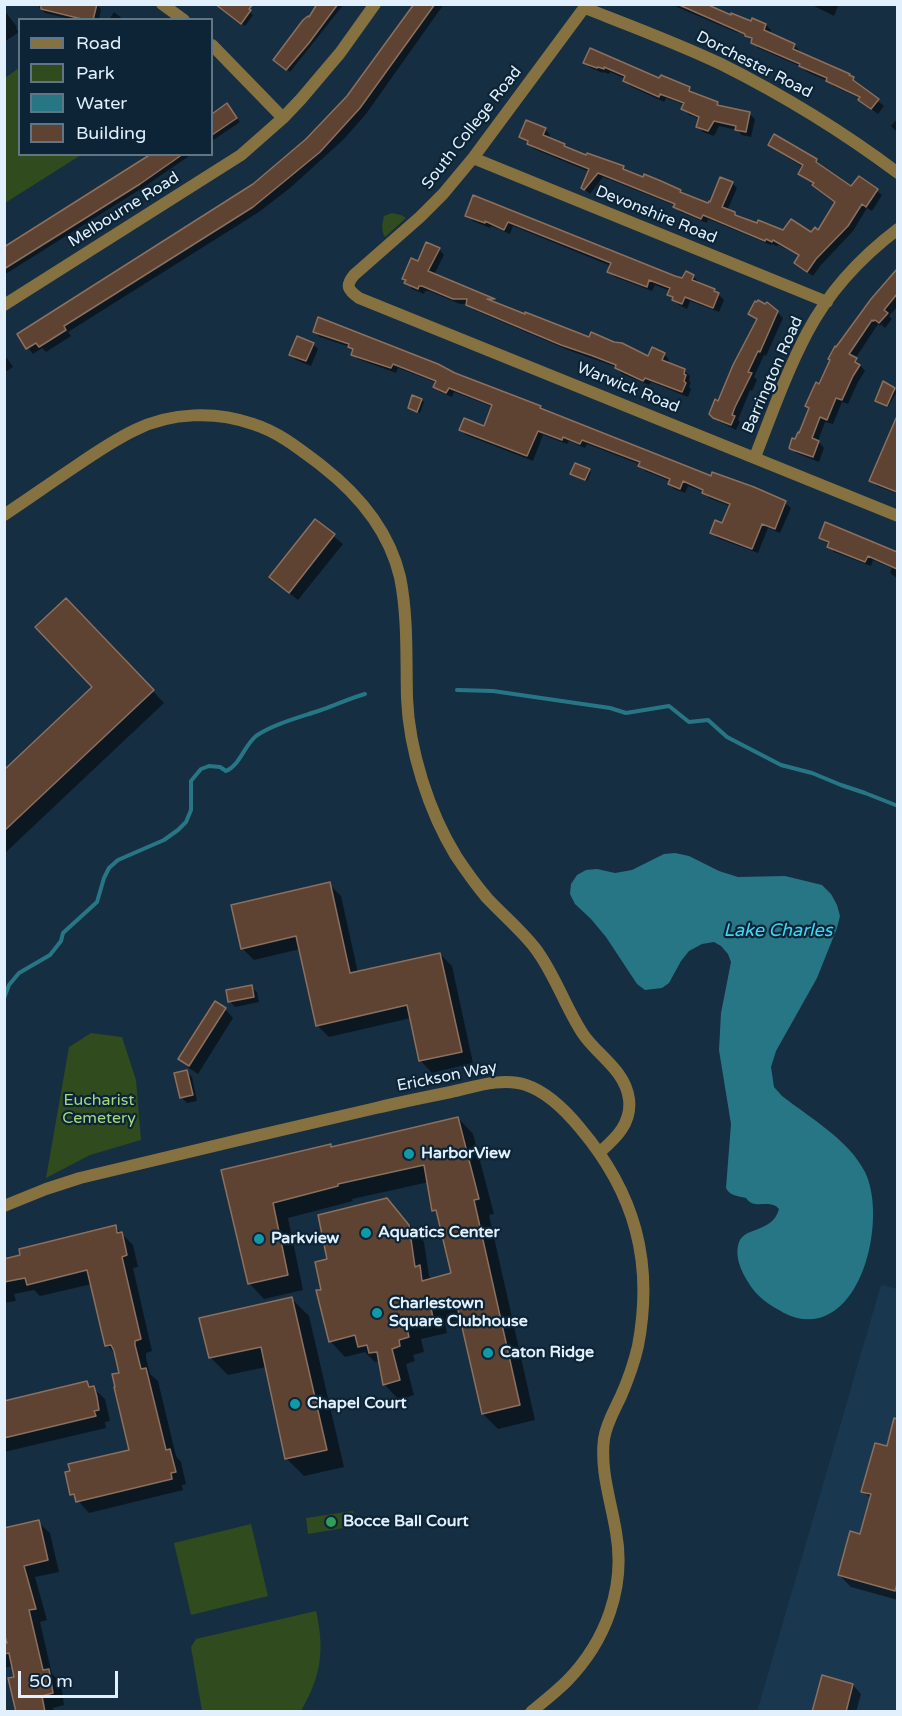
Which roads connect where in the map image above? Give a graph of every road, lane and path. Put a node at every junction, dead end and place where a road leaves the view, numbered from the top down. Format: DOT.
graph roads {
  1 [pos="162,4"];
  2 [pos="375,4"];
  3 [pos="586,6"];
  4 [pos="181,18"];
  5 [pos="213,46"];
  6 [pos="283,118"];
  7 [pos="473,158"];
  8 [pos="897,173"];
  9 [pos="897,229"];
  10 [pos="348,287"];
  11 [pos="827,302"];
  12 [pos="4,305"];
  13 [pos="755,457"];
  14 [pos="4,515"];
  15 [pos="897,516"];
  16 [pos="600,1152"];
  17 [pos="4,1206"];
  18 [pos="531,1712"];
  1 -- 4 [label="street"];
  2 -- 6 [label="street, Melbourne Road"];
  3 -- 7 [label="street, South College Road"];
  3 -- 8 [label="street, Dorchester Road"];
  5 -- 6 [label="street"];
  6 -- 12 [label="street, Melbourne Road"];
  7 -- 10 [label="street, South College Road"];
  7 -- 11 [label="street, Devonshire Road"];
  9 -- 11 [label="street, Barrington Road"];
  10 -- 13 [label="street, Warwick Road"];
  11 -- 13 [label="street, Barrington Road"];
  13 -- 15 [label="street, Warwick Road"];
  14 -- 16 [label="street"];
  16 -- 17 [label="street, Erickson Way"];
  16 -- 18 [label="street, Erickson Way"];
}
